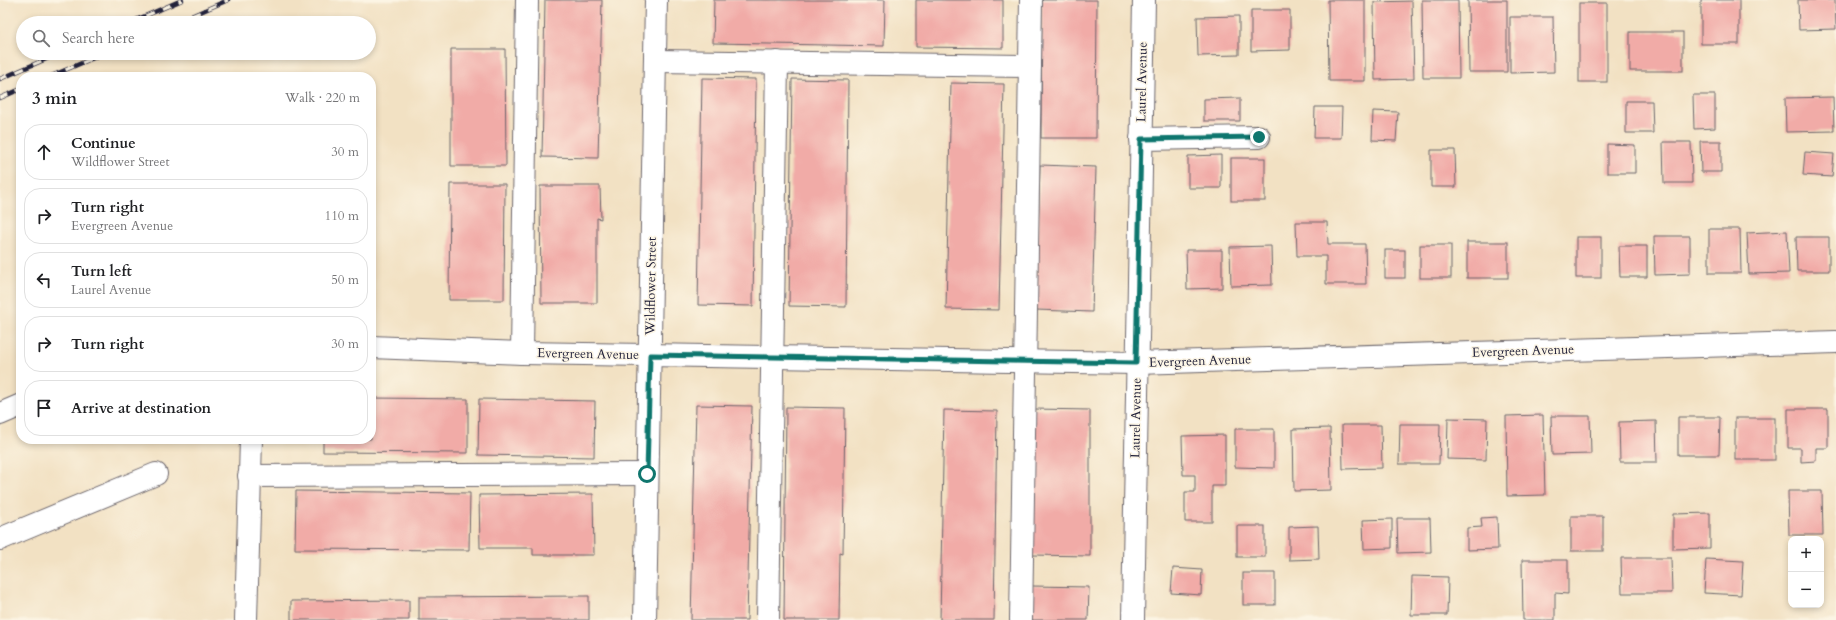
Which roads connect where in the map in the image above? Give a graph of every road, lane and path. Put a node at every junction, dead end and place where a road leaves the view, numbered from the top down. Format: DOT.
graph roads {
  1 [pos="527,0"];
  2 [pos="656,0"];
  3 [pos="1031,0"];
  4 [pos="1144,0"];
  5 [pos="655,61"];
  6 [pos="777,62"];
  7 [pos="1030,66"];
  8 [pos="1259,137"];
  9 [pos="1141,139"];
  10 [pos="1836,342"];
  11 [pos="376,347"];
  12 [pos="522,353"];
  13 [pos="650,355"];
  14 [pos="772,357"];
  15 [pos="1026,361"];
  16 [pos="1136,363"];
  17 [pos="16,407"];
  18 [pos="0,414"];
  19 [pos="251,444"];
  20 [pos="156,474"];
  21 [pos="647,474"];
  22 [pos="249,476"];
  23 [pos="0,540"];
  24 [pos="246,620"];
  25 [pos="645,620"];
  26 [pos="768,620"];
  27 [pos="1021,620"];
  28 [pos="1133,620"];
  1 -- 12 [label="street"];
  2 -- 5 [label="street, Wildflower Street"];
  3 -- 7 [label="street"];
  4 -- 9 [label="street, Laurel Avenue"];
  5 -- 6 [label="street"];
  5 -- 13 [label="street, Wildflower Street"];
  6 -- 7 [label="street"];
  6 -- 14 [label="street"];
  7 -- 15 [label="street"];
  8 -- 9 [label="street"];
  9 -- 16 [label="street, Laurel Avenue"];
  10 -- 16 [label="street, Evergreen Avenue"];
  11 -- 12 [label="street, Evergreen Avenue"];
  12 -- 13 [label="street, Evergreen Avenue"];
  13 -- 14 [label="street, Evergreen Avenue"];
  13 -- 21 [label="street, Wildflower Street"];
  14 -- 15 [label="street, Evergreen Avenue"];
  14 -- 26 [label="street"];
  15 -- 16 [label="street, Evergreen Avenue"];
  15 -- 27 [label="street"];
  16 -- 28 [label="street, Laurel Avenue"];
  17 -- 18 [label="street"];
  19 -- 22 [label="street"];
  20 -- 23 [label="street"];
  21 -- 22 [label="street"];
  21 -- 25 [label="street, Wildflower Street"];
  22 -- 24 [label="street"];
}
